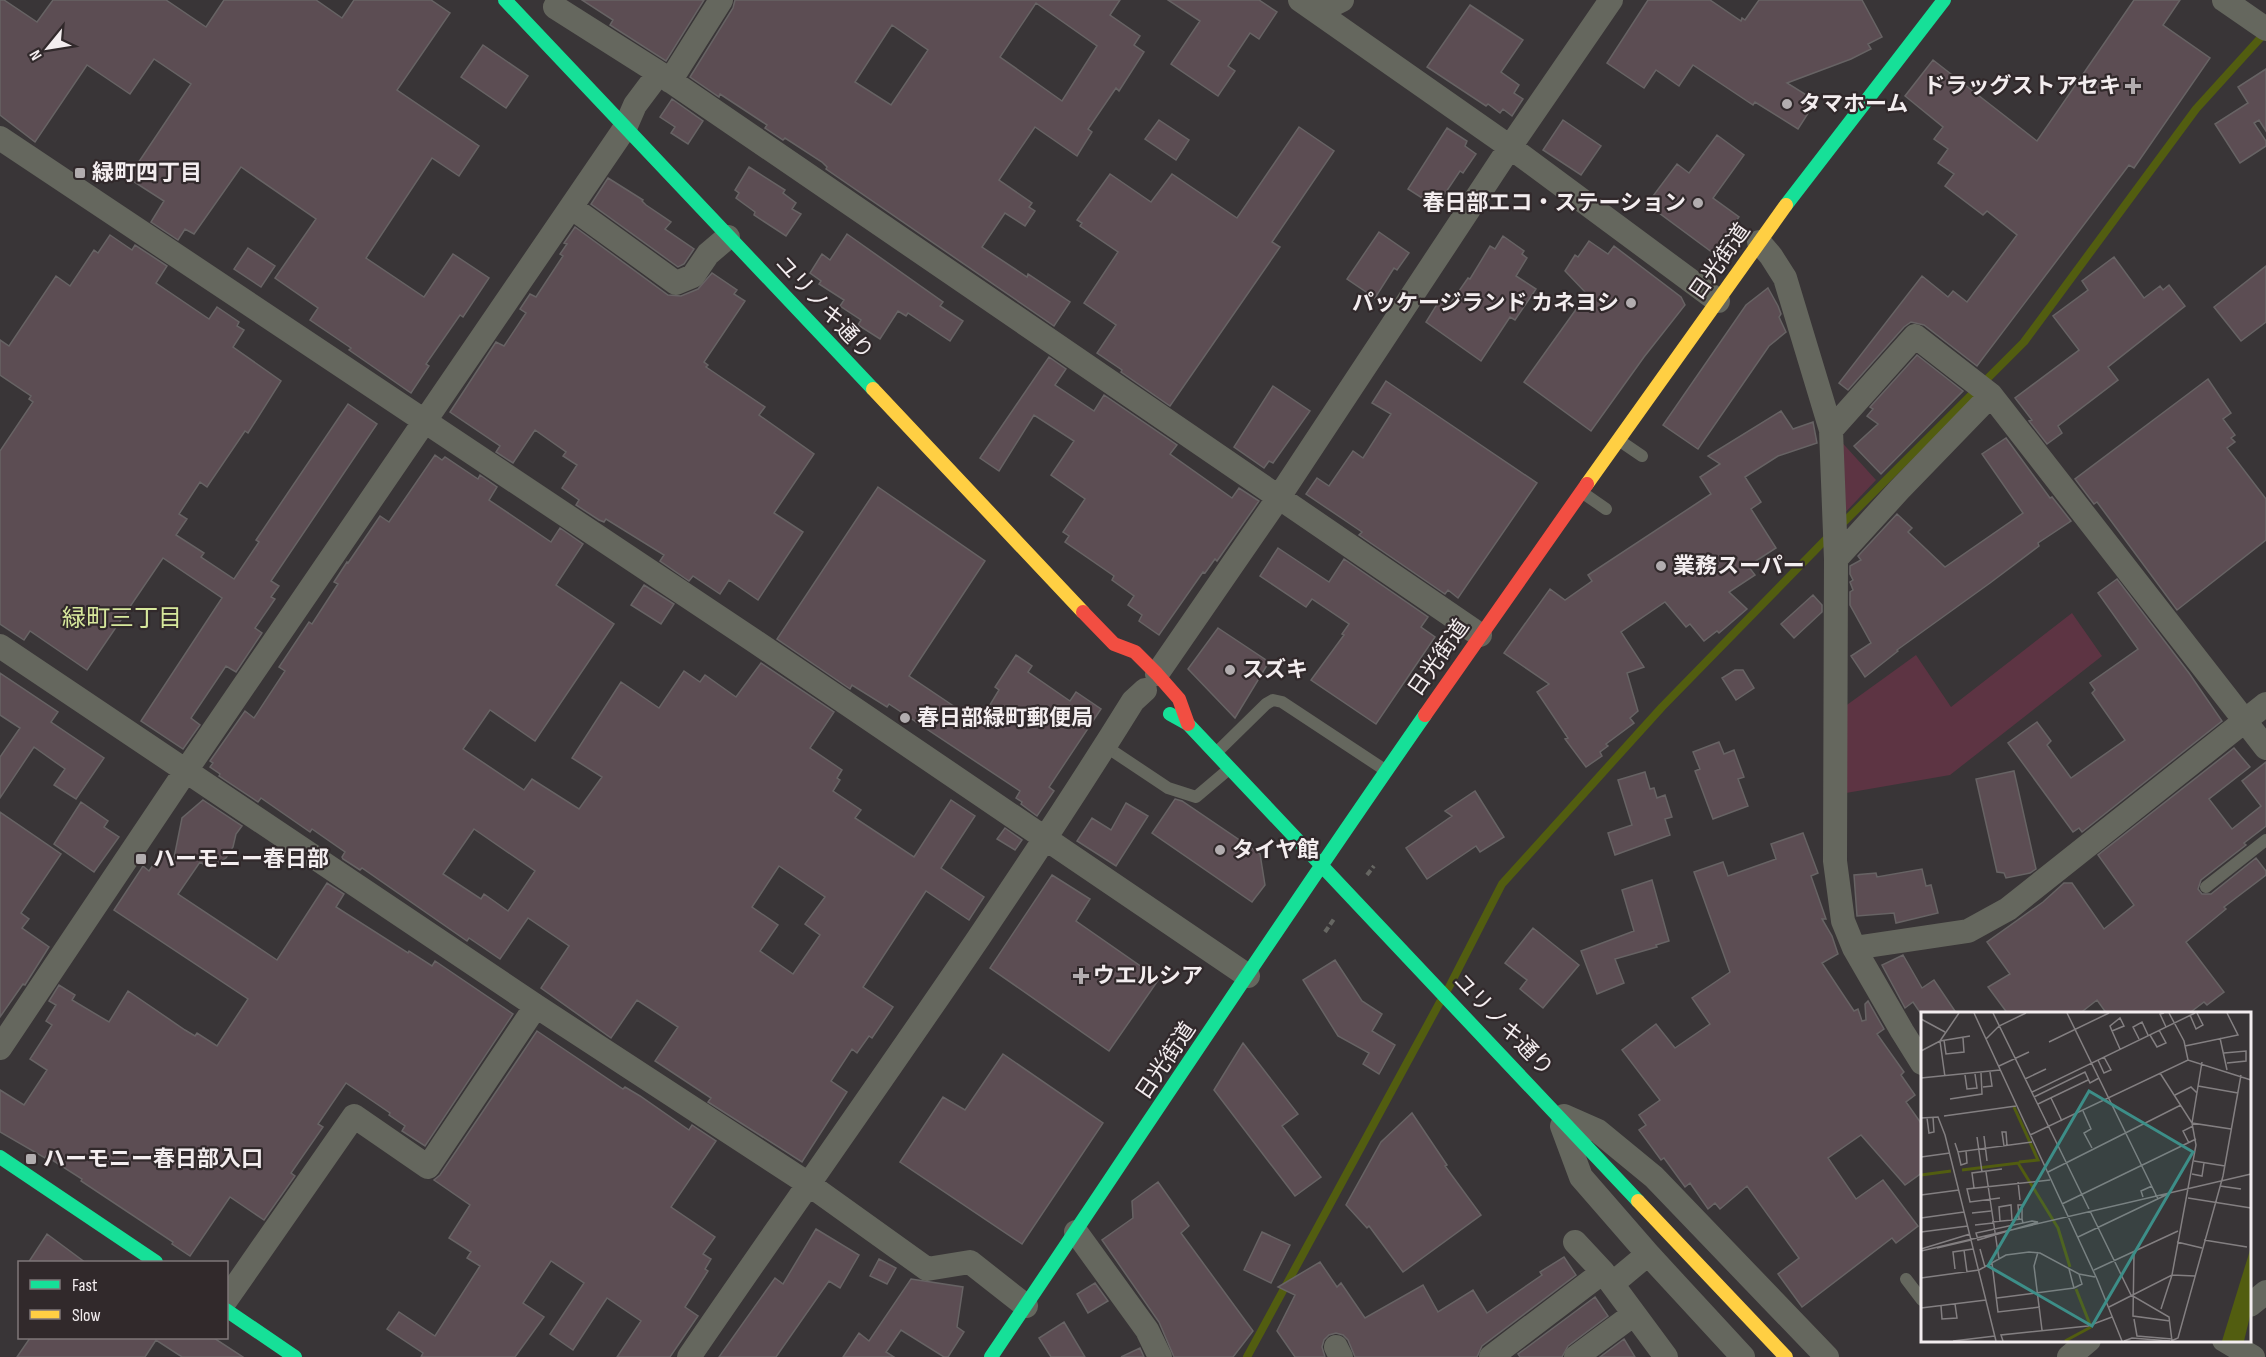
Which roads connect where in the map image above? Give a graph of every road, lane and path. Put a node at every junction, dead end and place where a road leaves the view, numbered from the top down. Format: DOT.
graph roads {
  1 [pos="505,0"];
  2 [pos="721,0"];
  3 [pos="1342,0"];
  4 [pos="1611,0"];
  5 [pos="1944,0"];
  6 [pos="2224,0"];
  7 [pos="1309,6"];
  8 [pos="555,7"];
  9 [pos="2266,29"];
  10 [pos="664,77"];
  11 [pos="625,128"];
  12 [pos="0,138"];
  13 [pos="1510,147"];
  14 [pos="571,207"];
  15 [pos="728,237"];
  16 [pos="1759,242"];
  17 [pos="1719,301"];
  18 [pos="1983,389"];
  19 [pos="425,420"];
  20 [pos="1831,430"];
  21 [pos="1619,440"];
  22 [pos="1642,456"];
  23 [pos="1582,492"];
  24 [pos="1279,497"];
  25 [pos="1606,509"];
  26 [pos="1836,555"];
  27 [pos="1480,635"];
  28 [pos="1114,644"];
  29 [pos="0,646"];
  30 [pos="1120,662"];
  31 [pos="1150,689"];
  32 [pos="2266,704"];
  33 [pos="2245,719"];
  34 [pos="1188,724"];
  35 [pos="1105,746"];
  36 [pos="2266,748"];
  37 [pos="1216,753"];
  38 [pos="1230,768"];
  39 [pos="1386,770"];
  40 [pos="185,772"];
  41 [pos="1046,840"];
  42 [pos="2266,840"];
  43 [pos="1320,865"];
  44 [pos="2206,887"];
  45 [pos="1854,948"];
  46 [pos="1248,976"];
  47 [pos="536,1006"];
  48 [pos="0,1048"];
  49 [pos="1921,1060"];
  50 [pos="1557,1112"];
  51 [pos="0,1157"];
  52 [pos="807,1183"];
  53 [pos="1076,1232"];
  54 [pos="1575,1242"];
  55 [pos="1648,1254"];
  56 [pos="153,1261"];
  57 [pos="1608,1278"];
  58 [pos="1906,1278"];
  59 [pos="2266,1292"];
  60 [pos="228,1297"];
  61 [pos="1921,1297"];
  62 [pos="2251,1304"];
  63 [pos="1026,1306"];
  64 [pos="228,1311"];
  65 [pos="1634,1314"];
  66 [pos="2088,1342"];
  67 [pos="2226,1342"];
  68 [pos="296,1357"];
  69 [pos="689,1357"];
  70 [pos="991,1357"];
  71 [pos="1160,1357"];
  72 [pos="1491,1357"];
  73 [pos="1576,1357"];
  74 [pos="1666,1357"];
  75 [pos="1743,1357"];
  76 [pos="1786,1357"];
  77 [pos="1827,1357"];
  78 [pos="2069,1357"];
  79 [pos="2253,1357"];
  1 -- 11 [label="main road, ユリノキ通り"];
  2 -- 10 [label="street"];
  3 -- 7 [label="street"];
  4 -- 13 [label="street"];
  5 -- 16 [label="main road, 日光街道"];
  6 -- 9 [label="street"];
  7 -- 13 [label="street"];
  8 -- 10 [label="street"];
  10 -- 11 [label="street"];
  10 -- 24 [label="street"];
  11 -- 14 [label="street"];
  11 -- 15 [label="main road, ユリノキ通り"];
  12 -- 19 [label="street"];
  13 -- 17 [label="street"];
  13 -- 24 [label="street"];
  14 -- 15 [label="street"];
  14 -- 19 [label="street"];
  15 -- 28 [label="main road, ユリノキ通り"];
  16 -- 17 [label="main road, 日光街道"];
  16 -- 20 [label="street"];
  17 -- 21 [label="main road, 日光街道"];
  18 -- 20 [label="street"];
  18 -- 26 [label="street"];
  18 -- 33 [label="street"];
  19 -- 40 [label="street"];
  19 -- 41 [label="street"];
  20 -- 26 [label="street"];
  21 -- 22 [label="lane"];
  21 -- 23 [label="main road, 日光街道"];
  23 -- 25 [label="lane"];
  23 -- 27 [label="main road, 日光街道"];
  24 -- 27 [label="street"];
  24 -- 31 [label="street"];
  26 -- 45 [label="street"];
  27 -- 39 [label="main road, 日光街道"];
  28 -- 30 [label="main road, ユリノキ通り"];
  28 -- 31 [label="main road, ユリノキ通り"];
  29 -- 40 [label="street"];
  31 -- 34 [label="main road, ユリノキ通り"];
  31 -- 34 [label="main road, ユリノキ通り"];
  31 -- 35 [label="street"];
  32 -- 33 [label="street"];
  33 -- 36 [label="street"];
  33 -- 45 [label="street"];
  34 -- 37 [label="main road, ユリノキ通り"];
  35 -- 38 [label="lane"];
  35 -- 41 [label="street"];
  37 -- 38 [label="main road, ユリノキ通り"];
  37 -- 39 [label="lane"];
  38 -- 43 [label="main road, ユリノキ通り"];
  39 -- 43 [label="main road, 日光街道"];
  40 -- 47 [label="street"];
  40 -- 48 [label="street"];
  41 -- 46 [label="street"];
  41 -- 52 [label="street"];
  42 -- 44 [label="lane"];
  43 -- 46 [label="main road, 日光街道"];
  43 -- 50 [label="main road, ユリノキ通り"];
  45 -- 49 [label="street"];
  46 -- 53 [label="main road, 日光街道"];
  47 -- 52 [label="street"];
  47 -- 60 [label="street"];
  50 -- 55 [label="street"];
  50 -- 76 [label="main road, ユリノキ通り"];
  50 -- 77 [label="street"];
  51 -- 56 [label="main road"];
  52 -- 63 [label="street"];
  52 -- 69 [label="street"];
  53 -- 63 [label="main road, 日光街道"];
  53 -- 71 [label="street"];
  54 -- 57 [label="street"];
  55 -- 57 [label="street"];
  55 -- 75 [label="street"];
  57 -- 65 [label="street"];
  57 -- 72 [label="street"];
  58 -- 61 [label="lane"];
  59 -- 62 [label="street"];
  63 -- 70 [label="main road, 日光街道"];
  64 -- 68 [label="main road"];
  65 -- 73 [label="street"];
  65 -- 74 [label="street"];
  66 -- 78 [label="street"];
  67 -- 79 [label="street"];
}
